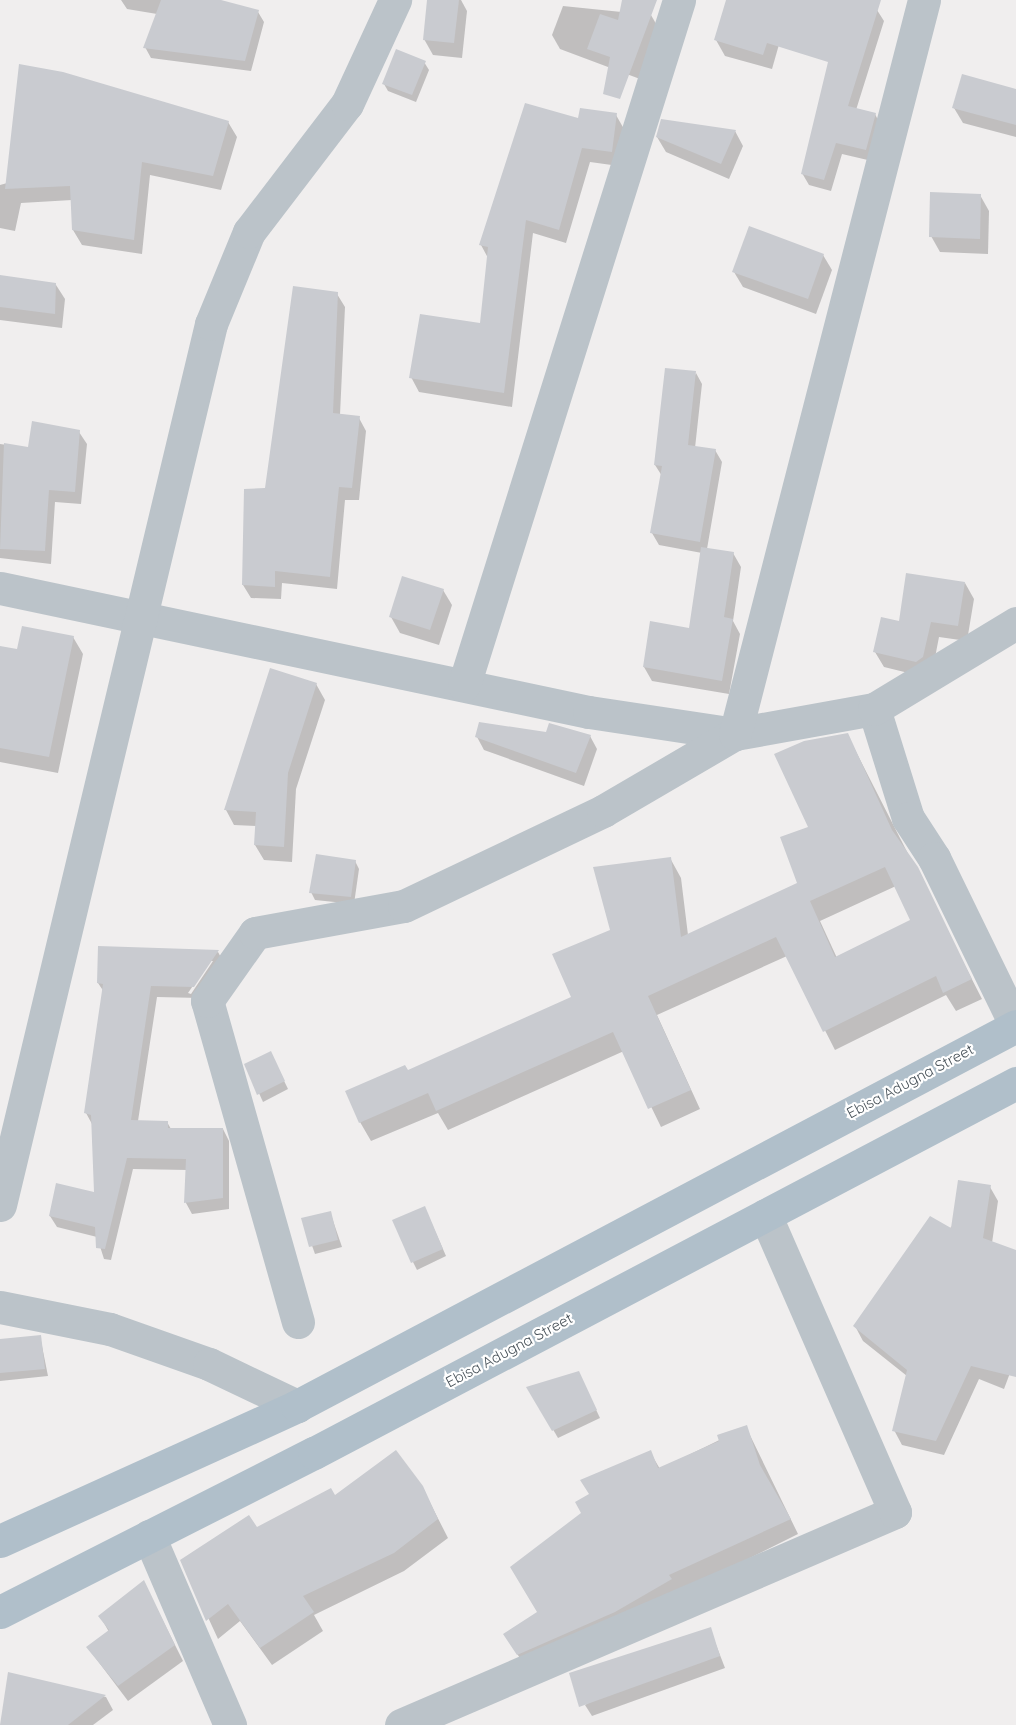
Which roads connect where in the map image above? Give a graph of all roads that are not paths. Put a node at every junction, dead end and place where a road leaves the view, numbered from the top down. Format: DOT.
graph roads {
  1 [pos="395,0"];
  2 [pos="679,0"];
  3 [pos="924,0"];
  4 [pos="0,588"];
  5 [pos="142,617"];
  6 [pos="1016,623"];
  7 [pos="464,685"];
  8 [pos="874,709"];
  9 [pos="735,734"];
  10 [pos="1016,1026"];
  11 [pos="1016,1083"];
  12 [pos="0,1205"];
  13 [pos="765,1215"];
  14 [pos="0,1307"];
  15 [pos="298,1322"];
  16 [pos="297,1406"];
  17 [pos="149,1536"];
  18 [pos="0,1541"];
  19 [pos="0,1612"];
  20 [pos="230,1725"];
  21 [pos="401,1725"];
  1 -- 5 [label="street"];
  2 -- 7 [label="street"];
  3 -- 9 [label="street"];
  4 -- 5 [label="street"];
  5 -- 7 [label="street"];
  5 -- 12 [label="street"];
  6 -- 8 [label="street"];
  7 -- 9 [label="street"];
  8 -- 9 [label="street"];
  8 -- 10 [label="street"];
  9 -- 15 [label="street"];
  10 -- 16 [label="main road, Ebisa Adugna Street"];
  11 -- 13 [label="main road, Ebisa Adugna Street"];
  13 -- 17 [label="main road, Ebisa Adugna Street"];
  13 -- 21 [label="street"];
  14 -- 16 [label="street"];
  16 -- 18 [label="main road, Ebisa Adugna Street"];
  17 -- 19 [label="main road, Ebisa Adugna Street"];
  17 -- 20 [label="street"];
}
